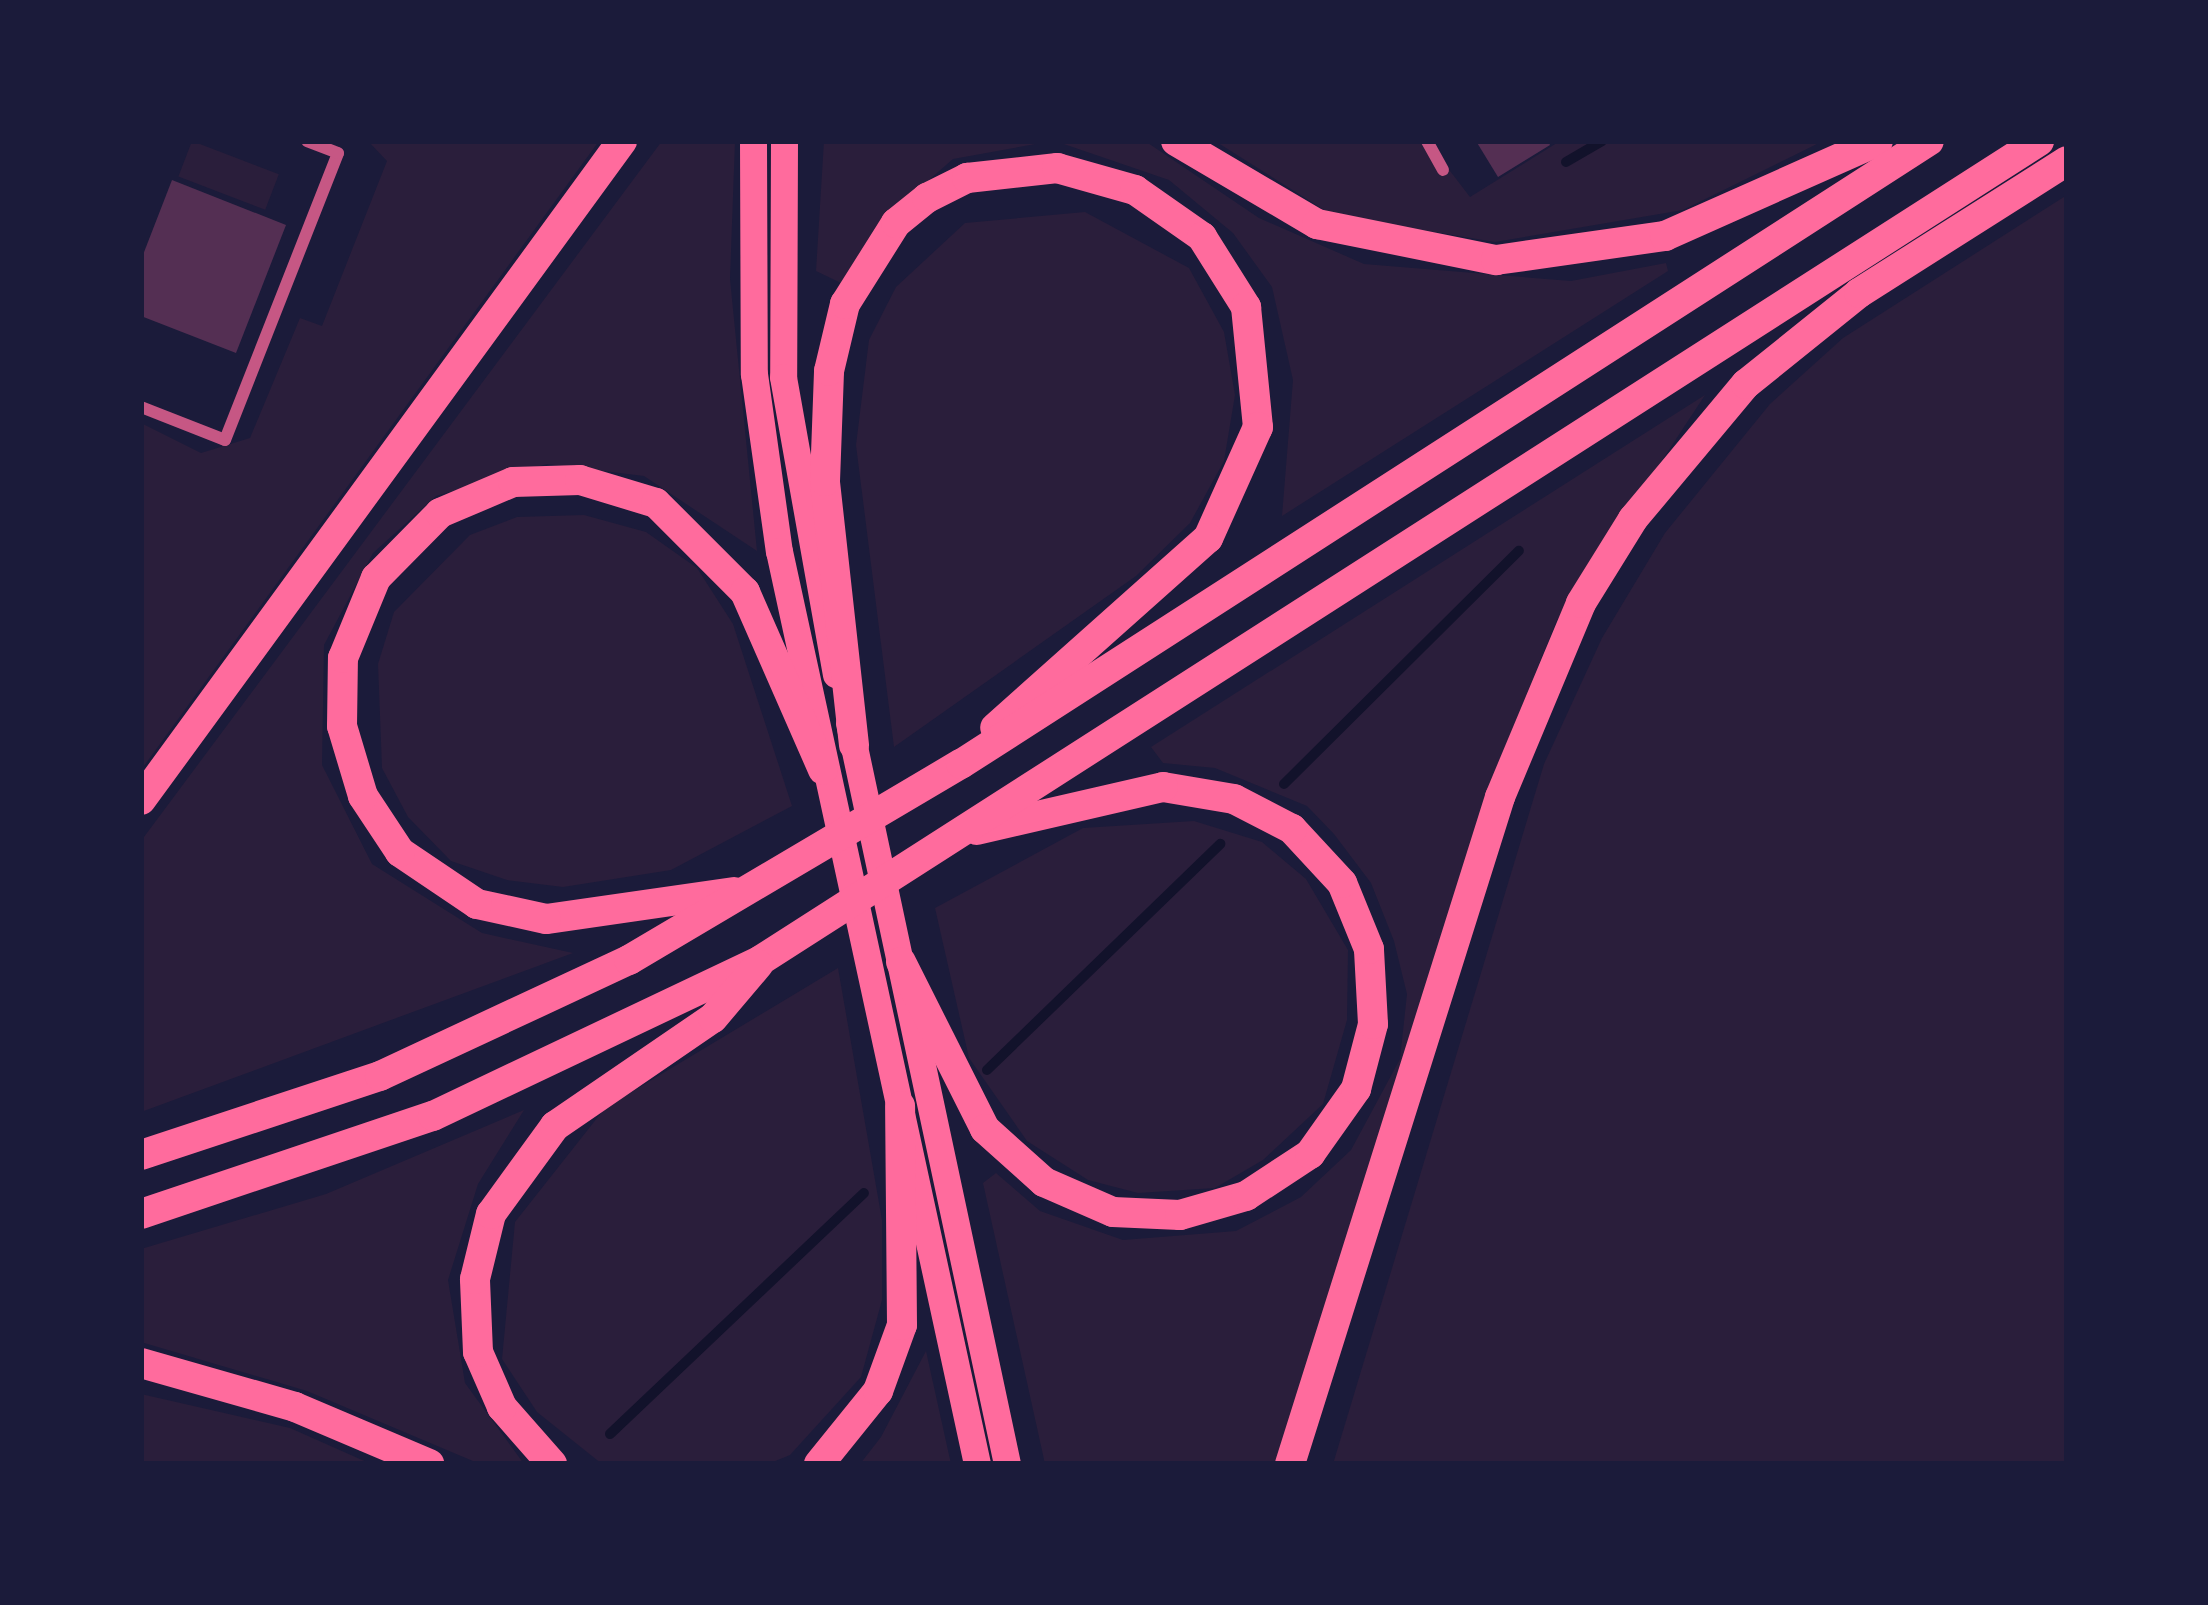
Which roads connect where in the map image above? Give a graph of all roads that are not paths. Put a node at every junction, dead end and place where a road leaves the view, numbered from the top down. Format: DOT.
graph roads {
  1 [pos="307,141"];
  2 [pos="622,141"];
  3 [pos="753,141"];
  4 [pos="784,141"];
  5 [pos="1176,141"];
  6 [pos="1427,141"];
  7 [pos="1878,141"];
  8 [pos="1929,141"];
  9 [pos="2039,141"];
  10 [pos="2067,161"];
  11 [pos="1443,170"];
  12 [pos="141,407"];
  13 [pos="854,745"];
  14 [pos="961,764"];
  15 [pos="823,770"];
  16 [pos="141,800"];
  17 [pos="972,831"];
  18 [pos="746,891"];
  19 [pos="761,960"];
  20 [pos="902,962"];
  21 [pos="900,1106"];
  22 [pos="141,1155"];
  23 [pos="141,1214"];
  24 [pos="141,1363"];
  25 [pos="429,1464"];
  26 [pos="552,1464"];
  27 [pos="820,1464"];
  28 [pos="977,1464"];
  29 [pos="1006,1464"];
  30 [pos="1290,1464"];
  1 -- 12 [label="street"];
  2 -- 16 [label="highway"];
  3 -- 15 [label="main road"];
  4 -- 13 [label="main road"];
  5 -- 7 [label="highway"];
  6 -- 11 [label="street"];
  8 -- 14 [label="highway"];
  9 -- 17 [label="highway"];
  10 -- 30 [label="highway"];
  13 -- 14 [label="highway"];
  13 -- 20 [label="main road"];
  14 -- 18 [label="highway"];
  15 -- 18 [label="highway"];
  15 -- 21 [label="main road"];
  17 -- 19 [label="highway"];
  17 -- 20 [label="highway"];
  18 -- 22 [label="highway"];
  19 -- 23 [label="highway"];
  19 -- 26 [label="highway"];
  20 -- 29 [label="main road"];
  21 -- 27 [label="highway"];
  21 -- 28 [label="main road"];
  24 -- 25 [label="highway"];
}
